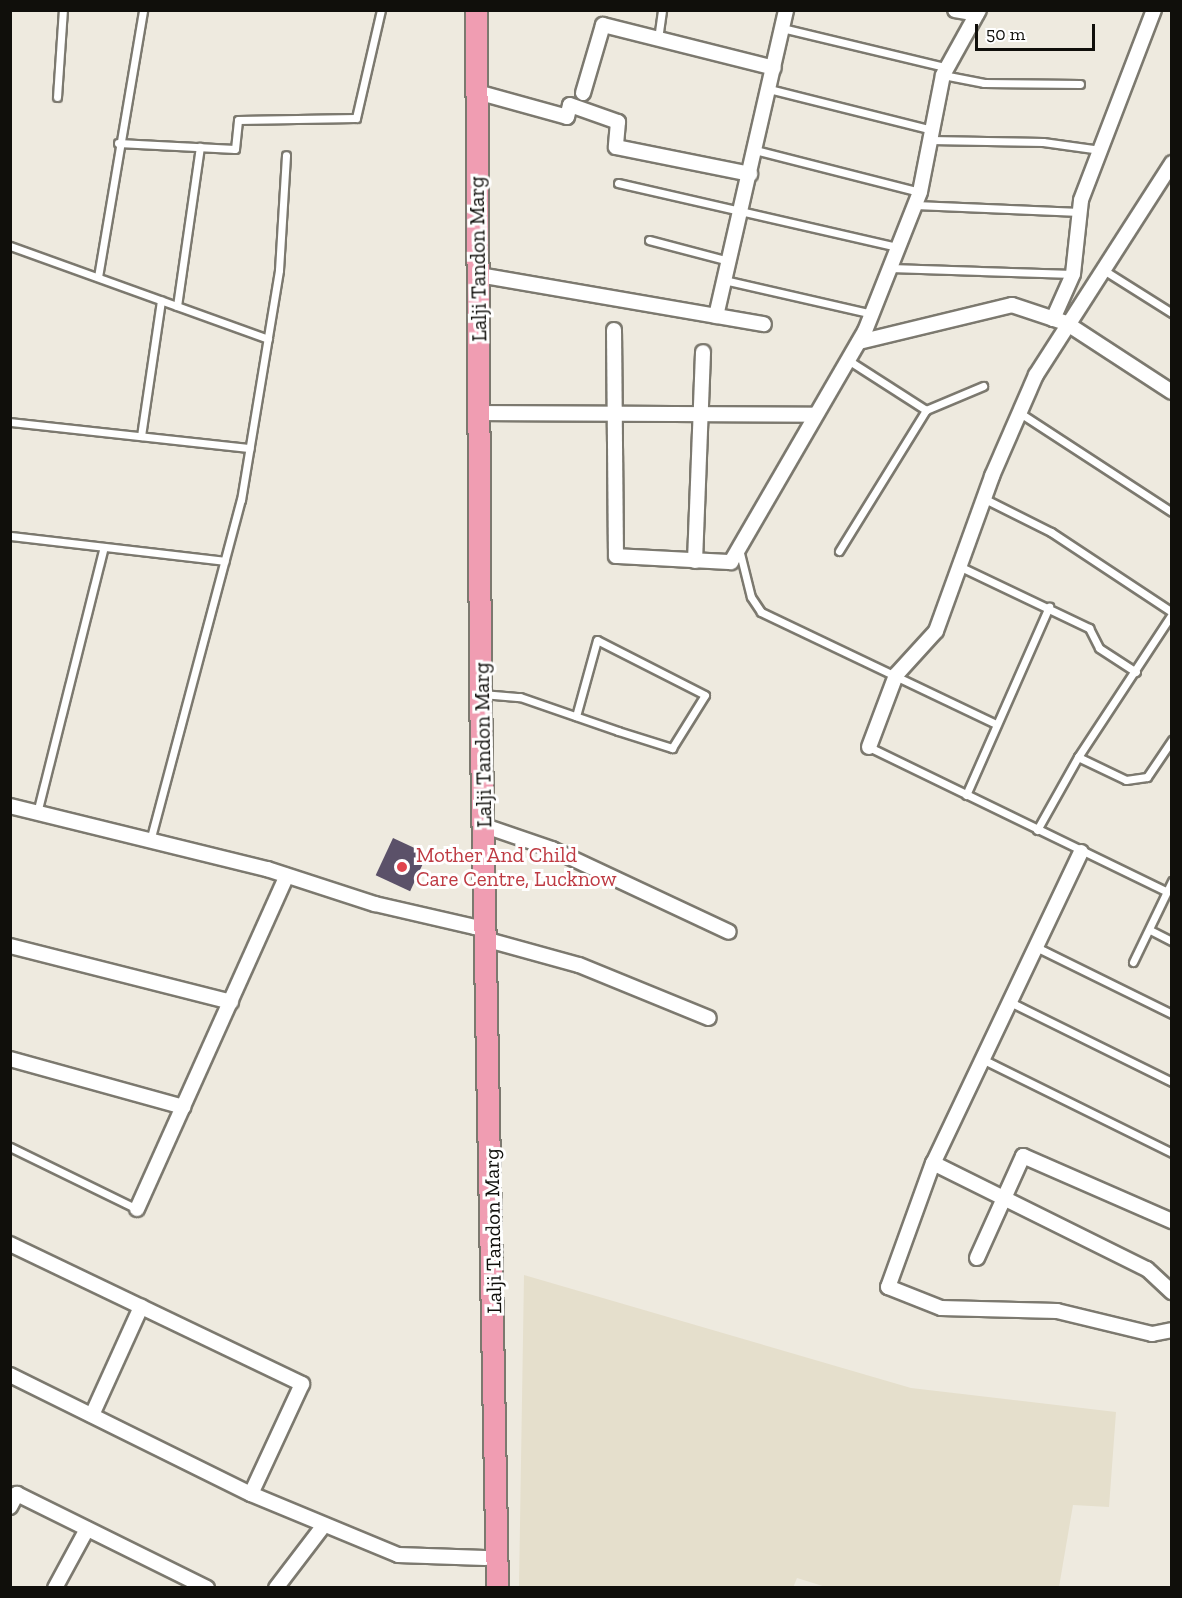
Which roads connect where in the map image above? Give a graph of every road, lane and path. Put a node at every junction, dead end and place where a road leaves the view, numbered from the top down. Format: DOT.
graph roads {
  1 [pos="63,10"];
  2 [pos="143,10"];
  3 [pos="381,10"];
  4 [pos="466,10"];
  5 [pos="476,10"];
  6 [pos="662,10"];
  7 [pos="786,10"];
  8 [pos="955,10"];
  9 [pos="1154,10"];
  10 [pos="978,12"];
  11 [pos="782,28"];
  12 [pos="658,39"];
  13 [pos="774,68"];
  14 [pos="945,72"];
  15 [pos="1080,84"];
  16 [pos="769,89"];
  17 [pos="477,92"];
  18 [pos="583,93"];
  19 [pos="57,97"];
  20 [pos="931,135"];
  21 [pos="118,143"];
  22 [pos="200,147"];
  23 [pos="755,150"];
  24 [pos="1100,150"];
  25 [pos="286,155"];
  26 [pos="1172,163"];
  27 [pos="750,174"];
  28 [pos="618,183"];
  29 [pos="917,199"];
  30 [pos="741,212"];
  31 [pos="1080,212"];
  32 [pos="649,240"];
  33 [pos="10,246"];
  34 [pos="898,247"];
  35 [pos="729,261"];
  36 [pos="890,268"];
  37 [pos="1102,269"];
  38 [pos="1073,274"];
  39 [pos="479,275"];
  40 [pos="98,277"];
  41 [pos="724,280"];
  42 [pos="161,300"];
  43 [pos="177,306"];
  44 [pos="473,306"];
  45 [pos="1172,313"];
  46 [pos="872,314"];
  47 [pos="716,316"];
  48 [pos="1060,321"];
  49 [pos="764,324"];
  50 [pos="614,330"];
  51 [pos="268,339"];
  52 [pos="859,342"];
  53 [pos="703,352"];
  54 [pos="848,360"];
  55 [pos="983,386"];
  56 [pos="1172,392"];
  57 [pos="926,410"];
  58 [pos="480,413"];
  59 [pos="1020,413"];
  60 [pos="815,415"];
  61 [pos="617,416"];
  62 [pos="702,416"];
  63 [pos="10,422"];
  64 [pos="141,436"];
  65 [pos="249,448"];
  66 [pos="985,499"];
  67 [pos="1172,512"];
  68 [pos="10,536"];
  69 [pos="104,547"];
  70 [pos="740,549"];
  71 [pos="839,551"];
  72 [pos="225,561"];
  73 [pos="695,561"];
  74 [pos="963,568"];
  75 [pos="1049,607"];
  76 [pos="1172,613"];
  77 [pos="1136,672"];
  78 [pos="896,675"];
  79 [pos="476,694"];
  80 [pos="576,716"];
  81 [pos="996,724"];
  82 [pos="1172,740"];
  83 [pos="869,747"];
  84 [pos="1078,757"];
  85 [pos="966,795"];
  86 [pos="10,806"];
  87 [pos="38,813"];
  88 [pos="485,826"];
  89 [pos="1037,830"];
  90 [pos="150,841"];
  91 [pos="1081,852"];
  92 [pos="287,876"];
  93 [pos="1172,880"];
  94 [pos="1166,891"];
  95 [pos="1150,930"];
  96 [pos="484,931"];
  97 [pos="729,932"];
  98 [pos="1172,941"];
  99 [pos="10,946"];
  100 [pos="1036,947"];
  101 [pos="1133,962"];
  102 [pos="231,1002"];
  103 [pos="1010,1002"];
  104 [pos="1172,1014"];
  105 [pos="710,1018"];
  106 [pos="10,1059"];
  107 [pos="982,1059"];
  108 [pos="1172,1082"];
  109 [pos="183,1107"];
  110 [pos="10,1147"];
  111 [pos="1172,1153"];
  112 [pos="933,1163"];
  113 [pos="1001,1197"];
  114 [pos="137,1209"];
  115 [pos="1172,1221"];
  116 [pos="10,1244"];
  117 [pos="977,1258"];
  118 [pos="1172,1292"];
  119 [pos="141,1307"];
  120 [pos="1172,1330"];
  121 [pos="10,1375"];
  122 [pos="92,1415"];
  123 [pos="490,1424"];
  124 [pos="251,1494"];
  125 [pos="10,1507"];
  126 [pos="324,1525"];
  127 [pos="87,1529"];
  128 [pos="485,1558"];
  129 [pos="55,1587"];
  130 [pos="207,1587"];
  131 [pos="276,1587"];
  132 [pos="485,1587"];
  133 [pos="497,1587"];
  1 -- 19 [label="lane"];
  2 -- 21 [label="lane"];
  3 -- 22 [label="lane"];
  4 -- 44 [label="main road, Lalji Tandon Marg"];
  5 -- 17 [label="main road, Lalji Tandon Marg"];
  6 -- 12 [label="lane"];
  7 -- 11 [label="street"];
  8 -- 10 [label="street"];
  9 -- 24 [label="street"];
  10 -- 14 [label="street"];
  11 -- 13 [label="street"];
  11 -- 14 [label="lane"];
  12 -- 13 [label="street"];
  12 -- 18 [label="street"];
  13 -- 16 [label="street"];
  14 -- 15 [label="lane"];
  14 -- 20 [label="street"];
  16 -- 20 [label="lane"];
  16 -- 23 [label="street"];
  17 -- 27 [label="street"];
  17 -- 39 [label="main road, Lalji Tandon Marg"];
  20 -- 24 [label="lane"];
  20 -- 29 [label="street"];
  21 -- 22 [label="lane"];
  21 -- 40 [label="lane"];
  22 -- 43 [label="lane"];
  23 -- 27 [label="street"];
  23 -- 29 [label="lane"];
  24 -- 31 [label="street"];
  25 -- 51 [label="lane"];
  26 -- 37 [label="street"];
  27 -- 30 [label="street"];
  28 -- 30 [label="lane"];
  29 -- 31 [label="lane"];
  29 -- 34 [label="street"];
  30 -- 34 [label="lane"];
  30 -- 35 [label="street"];
  31 -- 38 [label="street"];
  32 -- 35 [label="lane"];
  33 -- 40 [label="lane"];
  34 -- 36 [label="street"];
  35 -- 41 [label="street"];
  36 -- 38 [label="lane"];
  36 -- 46 [label="street"];
  37 -- 45 [label="lane"];
  37 -- 48 [label="street"];
  38 -- 48 [label="street"];
  39 -- 44 [label="main road, Lalji Tandon Marg"];
  39 -- 47 [label="street"];
  40 -- 42 [label="lane"];
  41 -- 46 [label="lane"];
  41 -- 47 [label="street"];
  42 -- 43 [label="lane"];
  42 -- 64 [label="lane"];
  43 -- 51 [label="lane"];
  44 -- 58 [label="main road, Lalji Tandon Marg"];
  44 -- 79 [label="main road, Lalji Tandon Marg"];
  46 -- 52 [label="street"];
  47 -- 49 [label="street"];
  48 -- 52 [label="street"];
  48 -- 56 [label="street"];
  48 -- 59 [label="street"];
  50 -- 61 [label="street"];
  51 -- 65 [label="lane"];
  52 -- 54 [label="street"];
  53 -- 62 [label="street"];
  54 -- 57 [label="lane"];
  54 -- 60 [label="street"];
  55 -- 57 [label="lane"];
  57 -- 71 [label="lane"];
  58 -- 61 [label="street"];
  58 -- 79 [label="main road, Lalji Tandon Marg"];
  59 -- 66 [label="street"];
  59 -- 67 [label="lane"];
  60 -- 62 [label="street"];
  60 -- 70 [label="street"];
  61 -- 62 [label="street"];
  61 -- 73 [label="street"];
  62 -- 73 [label="street"];
  63 -- 64 [label="lane"];
  64 -- 65 [label="lane"];
  65 -- 72 [label="lane"];
  66 -- 74 [label="street"];
  66 -- 76 [label="lane"];
  68 -- 69 [label="lane"];
  69 -- 72 [label="lane"];
  69 -- 87 [label="lane"];
  70 -- 73 [label="street"];
  70 -- 78 [label="lane"];
  72 -- 90 [label="lane"];
  74 -- 75 [label="lane"];
  74 -- 78 [label="street"];
  75 -- 77 [label="lane"];
  75 -- 81 [label="lane"];
  76 -- 77 [label="lane"];
  77 -- 84 [label="lane"];
  78 -- 81 [label="lane"];
  78 -- 83 [label="street"];
  79 -- 80 [label="lane"];
  79 -- 88 [label="main road, Lalji Tandon Marg"];
  79 -- 96 [label="main road, Lalji Tandon Marg"];
  80 -- 80 [label="lane"];
  81 -- 85 [label="lane"];
  82 -- 84 [label="lane"];
  83 -- 85 [label="lane"];
  84 -- 89 [label="lane"];
  85 -- 89 [label="lane"];
  86 -- 87 [label="street"];
  87 -- 90 [label="street"];
  88 -- 96 [label="main road, Lalji Tandon Marg"];
  88 -- 97 [label="street"];
  89 -- 91 [label="lane"];
  90 -- 92 [label="street"];
  91 -- 94 [label="lane"];
  91 -- 100 [label="street"];
  92 -- 96 [label="street"];
  92 -- 102 [label="street"];
  93 -- 94 [label="lane"];
  94 -- 95 [label="lane"];
  95 -- 98 [label="lane"];
  95 -- 101 [label="lane"];
  96 -- 105 [label="street"];
  96 -- 123 [label="main road, Lalji Tandon Marg"];
  99 -- 102 [label="street"];
  100 -- 103 [label="street"];
  100 -- 104 [label="lane"];
  102 -- 109 [label="street"];
  103 -- 107 [label="street"];
  103 -- 108 [label="lane"];
  106 -- 109 [label="street"];
  107 -- 111 [label="lane"];
  107 -- 112 [label="street"];
  109 -- 114 [label="street"];
  110 -- 114 [label="lane"];
  112 -- 113 [label="street"];
  112 -- 120 [label="street"];
  113 -- 115 [label="street"];
  113 -- 117 [label="street"];
  113 -- 118 [label="street"];
  116 -- 119 [label="street"];
  119 -- 122 [label="street"];
  119 -- 124 [label="street"];
  121 -- 122 [label="street"];
  122 -- 124 [label="street"];
  123 -- 128 [label="main road, Lalji Tandon Marg"];
  123 -- 133 [label="main road, Lalji Tandon Marg"];
  124 -- 126 [label="street"];
  125 -- 127 [label="street"];
  126 -- 128 [label="street"];
  126 -- 131 [label="street"];
  127 -- 129 [label="street"];
  127 -- 130 [label="street"];
  128 -- 132 [label="main road, Lalji Tandon Marg"];
}
